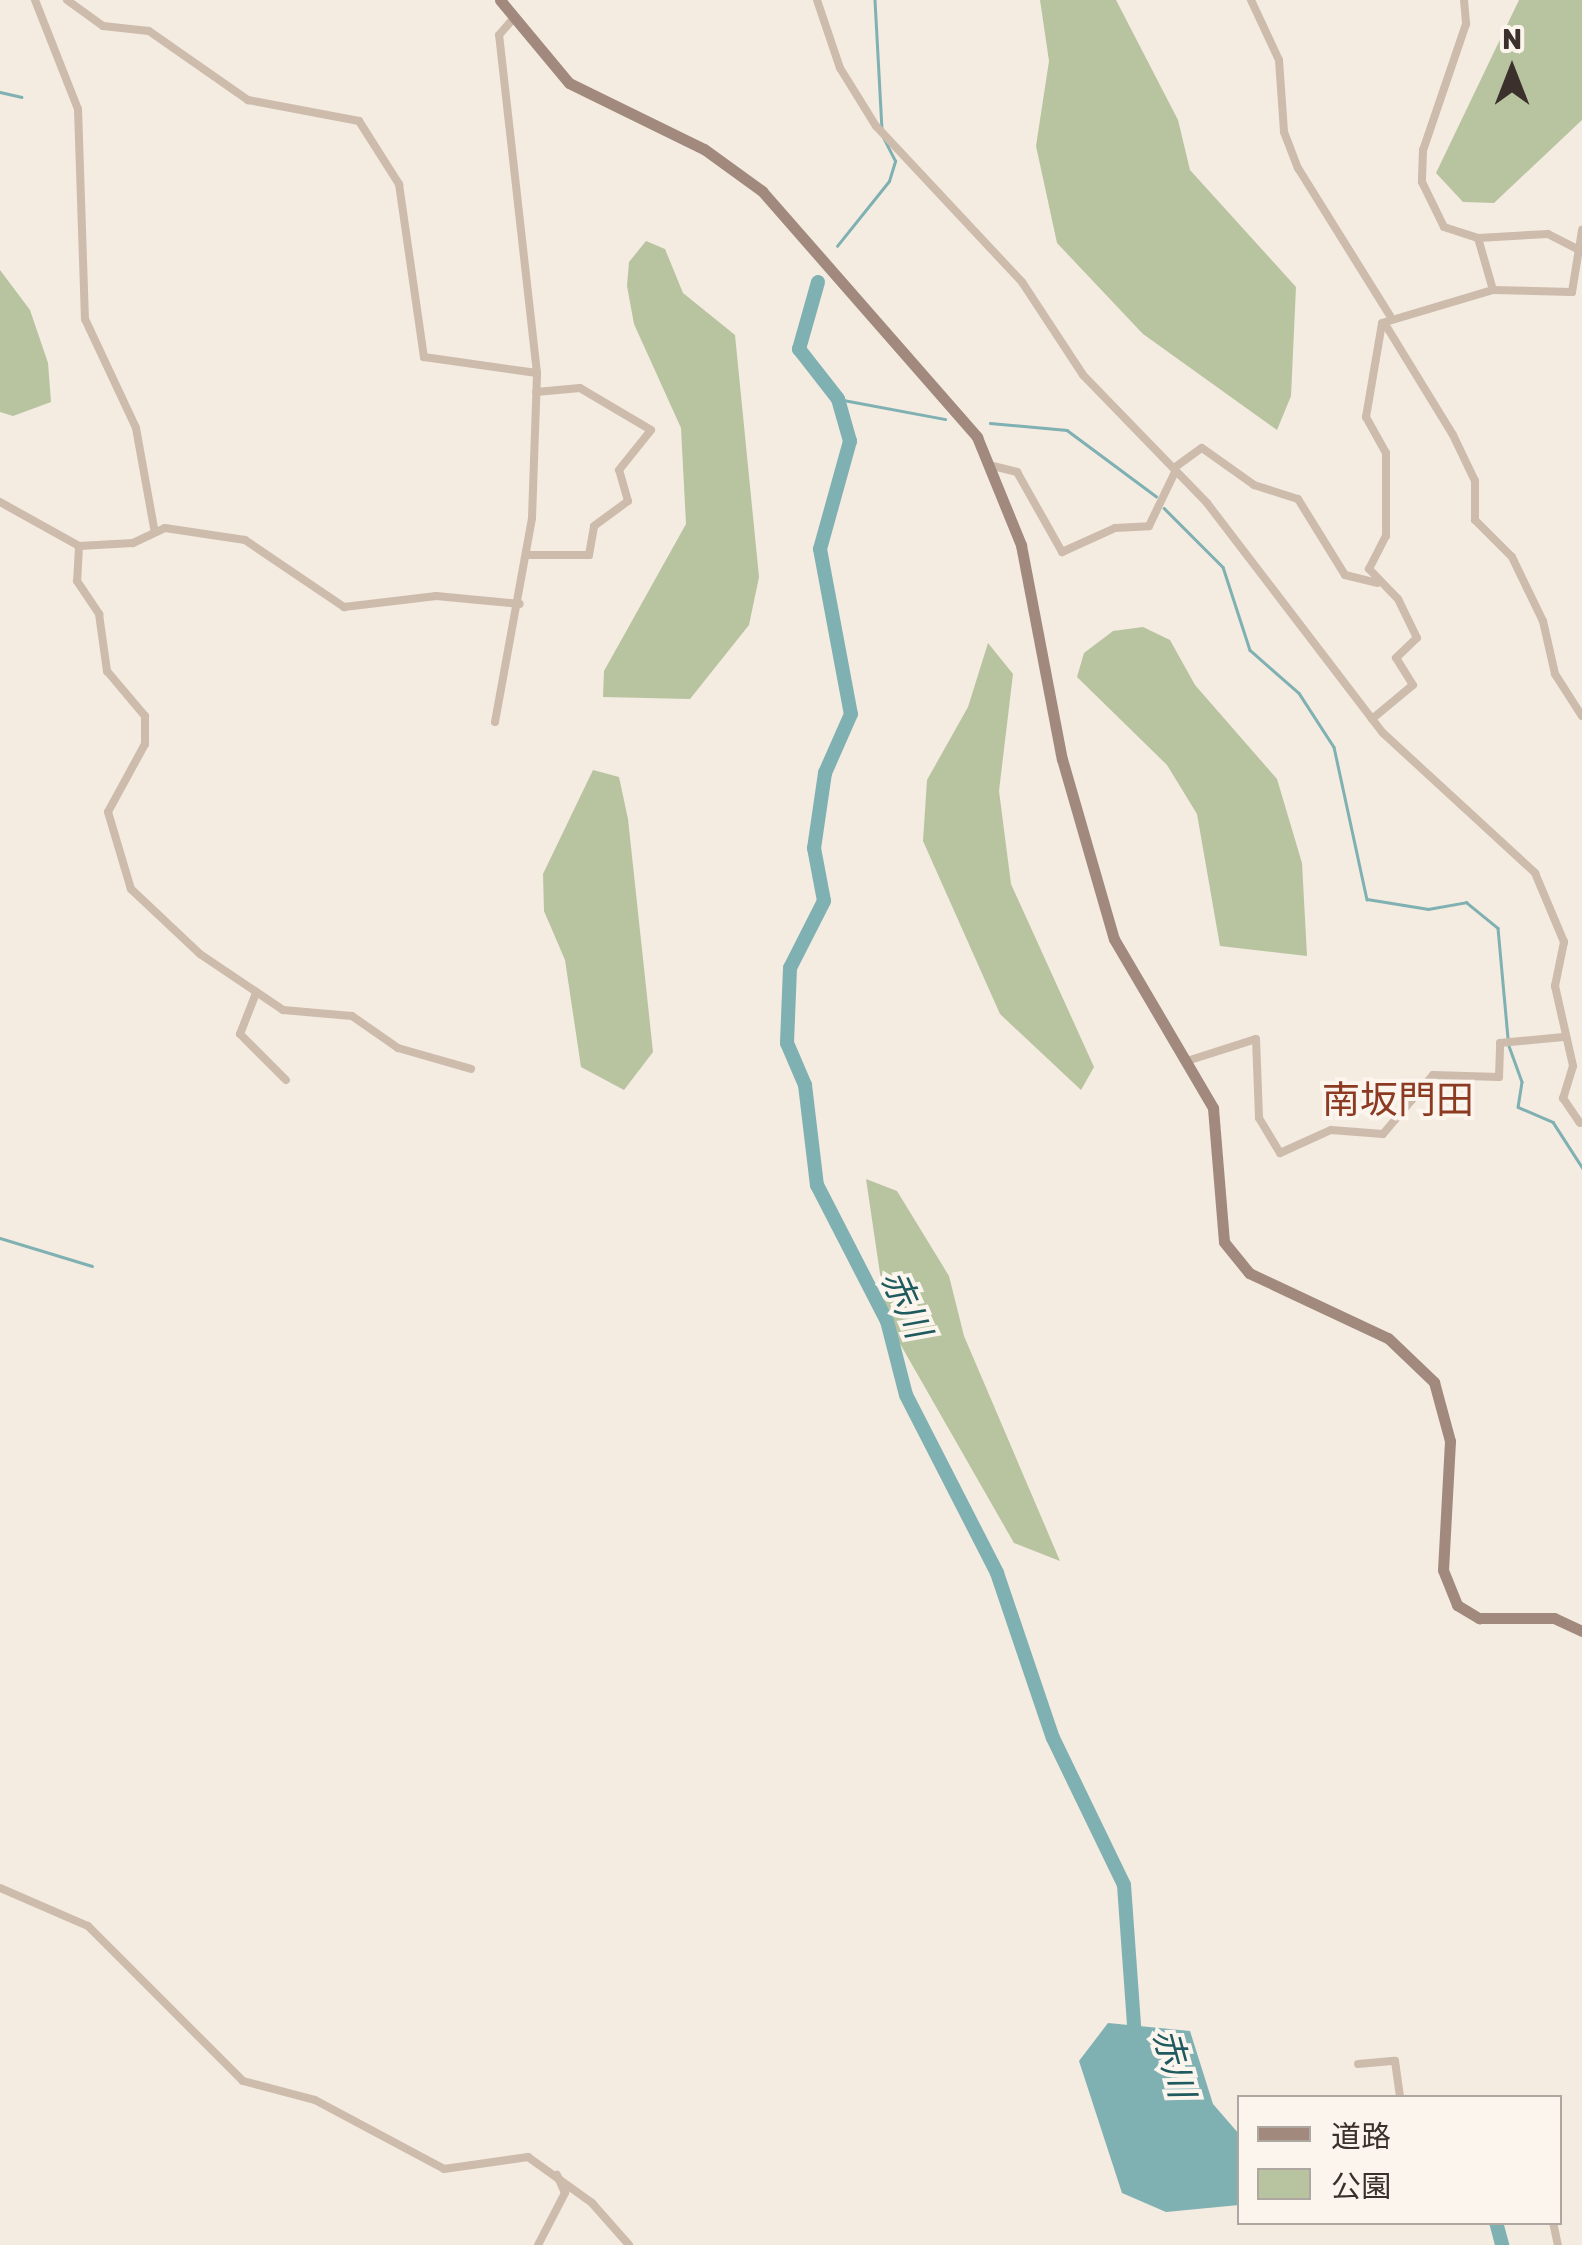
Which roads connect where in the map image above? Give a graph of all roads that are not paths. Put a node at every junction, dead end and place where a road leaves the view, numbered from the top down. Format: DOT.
graph roads {
  1 [pos="35,0"];
  2 [pos="67,0"];
  3 [pos="500,0"];
  4 [pos="816,0"];
  5 [pos="1251,0"];
  6 [pos="1464,0"];
  7 [pos="512,20"];
  8 [pos="1582,230"];
  9 [pos="1478,238"];
  10 [pos="1576,248"];
  11 [pos="1493,290"];
  12 [pos="1388,317"];
  13 [pos="538,373"];
  14 [pos="536,392"];
  15 [pos="993,466"];
  16 [pos="1175,469"];
  17 [pos="0,502"];
  18 [pos="154,528"];
  19 [pos="79,546"];
  20 [pos="527,556"];
  21 [pos="1377,583"];
  22 [pos="520,604"];
  23 [pos="1582,716"];
  24 [pos="1372,719"];
  25 [pos="495,722"];
  26 [pos="256,993"];
  27 [pos="1564,1037"];
  28 [pos="1187,1061"];
  29 [pos="471,1068"];
  30 [pos="286,1080"];
  31 [pos="1580,1123"];
  32 [pos="1582,1631"];
  33 [pos="0,1888"];
  34 [pos="1358,2064"];
  35 [pos="1400,2095"];
  36 [pos="557,2175"];
  37 [pos="538,2245"];
  38 [pos="629,2245"];
  1 -- 18 [label="street"];
  2 -- 13 [label="street"];
  3 -- 7 [label="street"];
  4 -- 16 [label="street"];
  5 -- 12 [label="street"];
  6 -- 9 [label="street"];
  7 -- 13 [label="street"];
  7 -- 15 [label="street"];
  8 -- 10 [label="street"];
  9 -- 10 [label="street"];
  9 -- 11 [label="street"];
  10 -- 11 [label="street"];
  11 -- 12 [label="street"];
  12 -- 21 [label="street"];
  12 -- 23 [label="street"];
  13 -- 14 [label="street"];
  14 -- 20 [label="street"];
  14 -- 20 [label="street"];
  15 -- 16 [label="street"];
  15 -- 28 [label="street"];
  16 -- 21 [label="street"];
  16 -- 24 [label="street"];
  17 -- 19 [label="street"];
  18 -- 19 [label="street"];
  18 -- 22 [label="street"];
  19 -- 26 [label="street"];
  20 -- 22 [label="street"];
  21 -- 24 [label="street"];
  22 -- 25 [label="street"];
  24 -- 27 [label="street"];
  26 -- 29 [label="street"];
  26 -- 30 [label="street"];
  27 -- 28 [label="street"];
  27 -- 31 [label="street"];
  28 -- 32 [label="street"];
  33 -- 36 [label="street"];
  34 -- 35 [label="street"];
  36 -- 37 [label="street"];
  36 -- 38 [label="street"];
}
